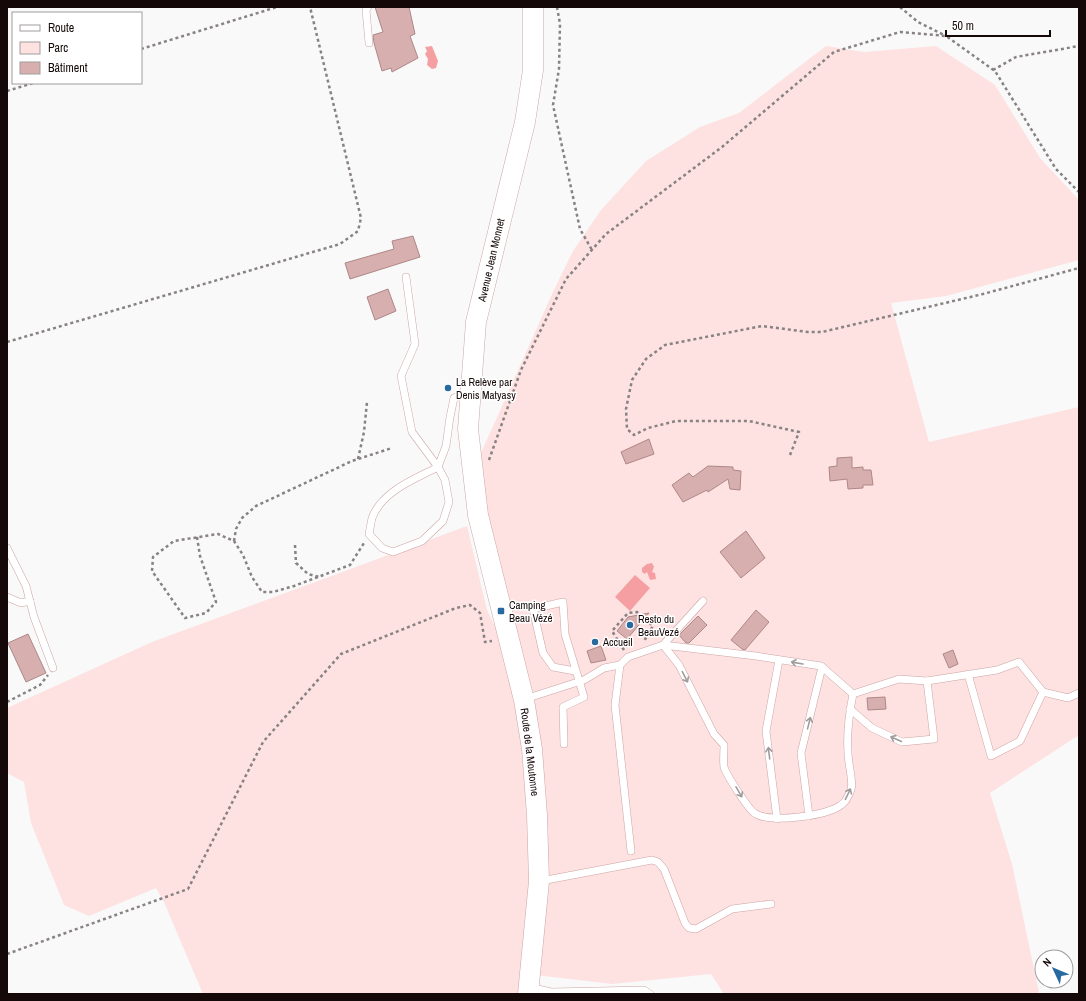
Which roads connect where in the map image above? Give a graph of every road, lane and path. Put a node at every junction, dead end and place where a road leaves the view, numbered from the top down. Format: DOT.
graph roads {
  1 [pos="277,7"];
  2 [pos="310,7"];
  3 [pos="368,7"];
  4 [pos="533,7"];
  5 [pos="557,7"];
  6 [pos="900,7"];
  7 [pos="946,36"];
  8 [pos="369,43"];
  9 [pos="1079,46"];
  10 [pos="142,49"];
  11 [pos="993,70"];
  12 [pos="30,84"];
  13 [pos="7,91"];
  14 [pos="1079,192"];
  15 [pos="592,250"];
  16 [pos="1079,268"];
  17 [pos="406,277"];
  18 [pos="7,342"];
  19 [pos="471,392"];
  20 [pos="367,402"];
  21 [pos="392,448"];
  22 [pos="790,455"];
  23 [pos="358,460"];
  24 [pos="438,466"];
  25 [pos="486,466"];
  26 [pos="478,514"];
  27 [pos="369,534"];
  28 [pos="197,537"];
  29 [pos="234,541"];
  30 [pos="295,545"];
  31 [pos="7,548"];
  32 [pos="319,577"];
  33 [pos="7,597"];
  34 [pos="30,600"];
  35 [pos="703,601"];
  36 [pos="653,626"];
  37 [pos="507,632"];
  38 [pos="663,645"];
  39 [pos="628,657"];
  40 [pos="779,660"];
  41 [pos="620,664"];
  42 [pos="822,667"];
  43 [pos="53,668"];
  44 [pos="575,671"];
  45 [pos="968,674"];
  46 [pos="927,681"];
  47 [pos="580,682"];
  48 [pos="1043,692"];
  49 [pos="1079,693"];
  50 [pos="853,694"];
  51 [pos="524,700"];
  52 [pos="7,702"];
  53 [pos="850,709"];
  54 [pos="564,744"];
  55 [pos="809,816"];
  56 [pos="777,819"];
  57 [pos="630,851"];
  58 [pos="538,881"];
  59 [pos="771,904"];
  60 [pos="7,954"];
  61 [pos="528,991"];
  62 [pos="650,994"];
  1 -- 10 [label="path"];
  2 -- 18 [label="path"];
  3 -- 8 [label="lane"];
  4 -- 19 [label="main road, Avenue Jean Monnet"];
  5 -- 15 [label="path"];
  6 -- 7 [label="path"];
  7 -- 11 [label="path"];
  7 -- 15 [label="path"];
  9 -- 11 [label="path"];
  11 -- 14 [label="path"];
  12 -- 13 [label="path"];
  15 -- 25 [label="path"];
  16 -- 22 [label="path"];
  17 -- 24 [label="lane"];
  19 -- 24 [label="lane"];
  19 -- 26 [label="main road, Avenue Jean Monnet"];
  20 -- 23 [label="path"];
  21 -- 23 [label="path"];
  23 -- 29 [label="path"];
  24 -- 27 [label="lane"];
  24 -- 27 [label="lane"];
  26 -- 37 [label="main road, Route de la Moutonne"];
  27 -- 32 [label="path"];
  28 -- 28 [label="path"];
  28 -- 29 [label="path"];
  29 -- 32 [label="path"];
  30 -- 32 [label="path"];
  31 -- 34 [label="lane"];
  33 -- 34 [label="lane"];
  34 -- 43 [label="lane"];
  35 -- 38 [label="lane"];
  36 -- 39 [label="path"];
  37 -- 51 [label="main road, Route de la Moutonne"];
  37 -- 60 [label="path"];
  38 -- 39 [label="lane"];
  38 -- 40 [label="lane"];
  38 -- 56 [label="lane, one-way"];
  39 -- 41 [label="lane"];
  42 -- 40 [label="lane, one-way"];
  56 -- 40 [label="lane, one-way"];
  41 -- 47 [label="lane"];
  41 -- 57 [label="lane"];
  42 -- 50 [label="lane"];
  55 -- 42 [label="lane, one-way"];
  43 -- 52 [label="path"];
  44 -- 47 [label="lane"];
  45 -- 46 [label="lane"];
  45 -- 48 [label="lane"];
  45 -- 48 [label="lane"];
  46 -- 50 [label="lane"];
  46 -- 53 [label="lane, one-way"];
  47 -- 51 [label="lane"];
  47 -- 54 [label="lane"];
  48 -- 49 [label="lane"];
  50 -- 53 [label="lane"];
  51 -- 58 [label="main road, Route de la Moutonne"];
  55 -- 53 [label="lane, one-way"];
  55 -- 56 [label="lane"];
  58 -- 59 [label="lane"];
  58 -- 61 [label="main road, Route de la Moutonne"];
  61 -- 62 [label="lane"];
}
